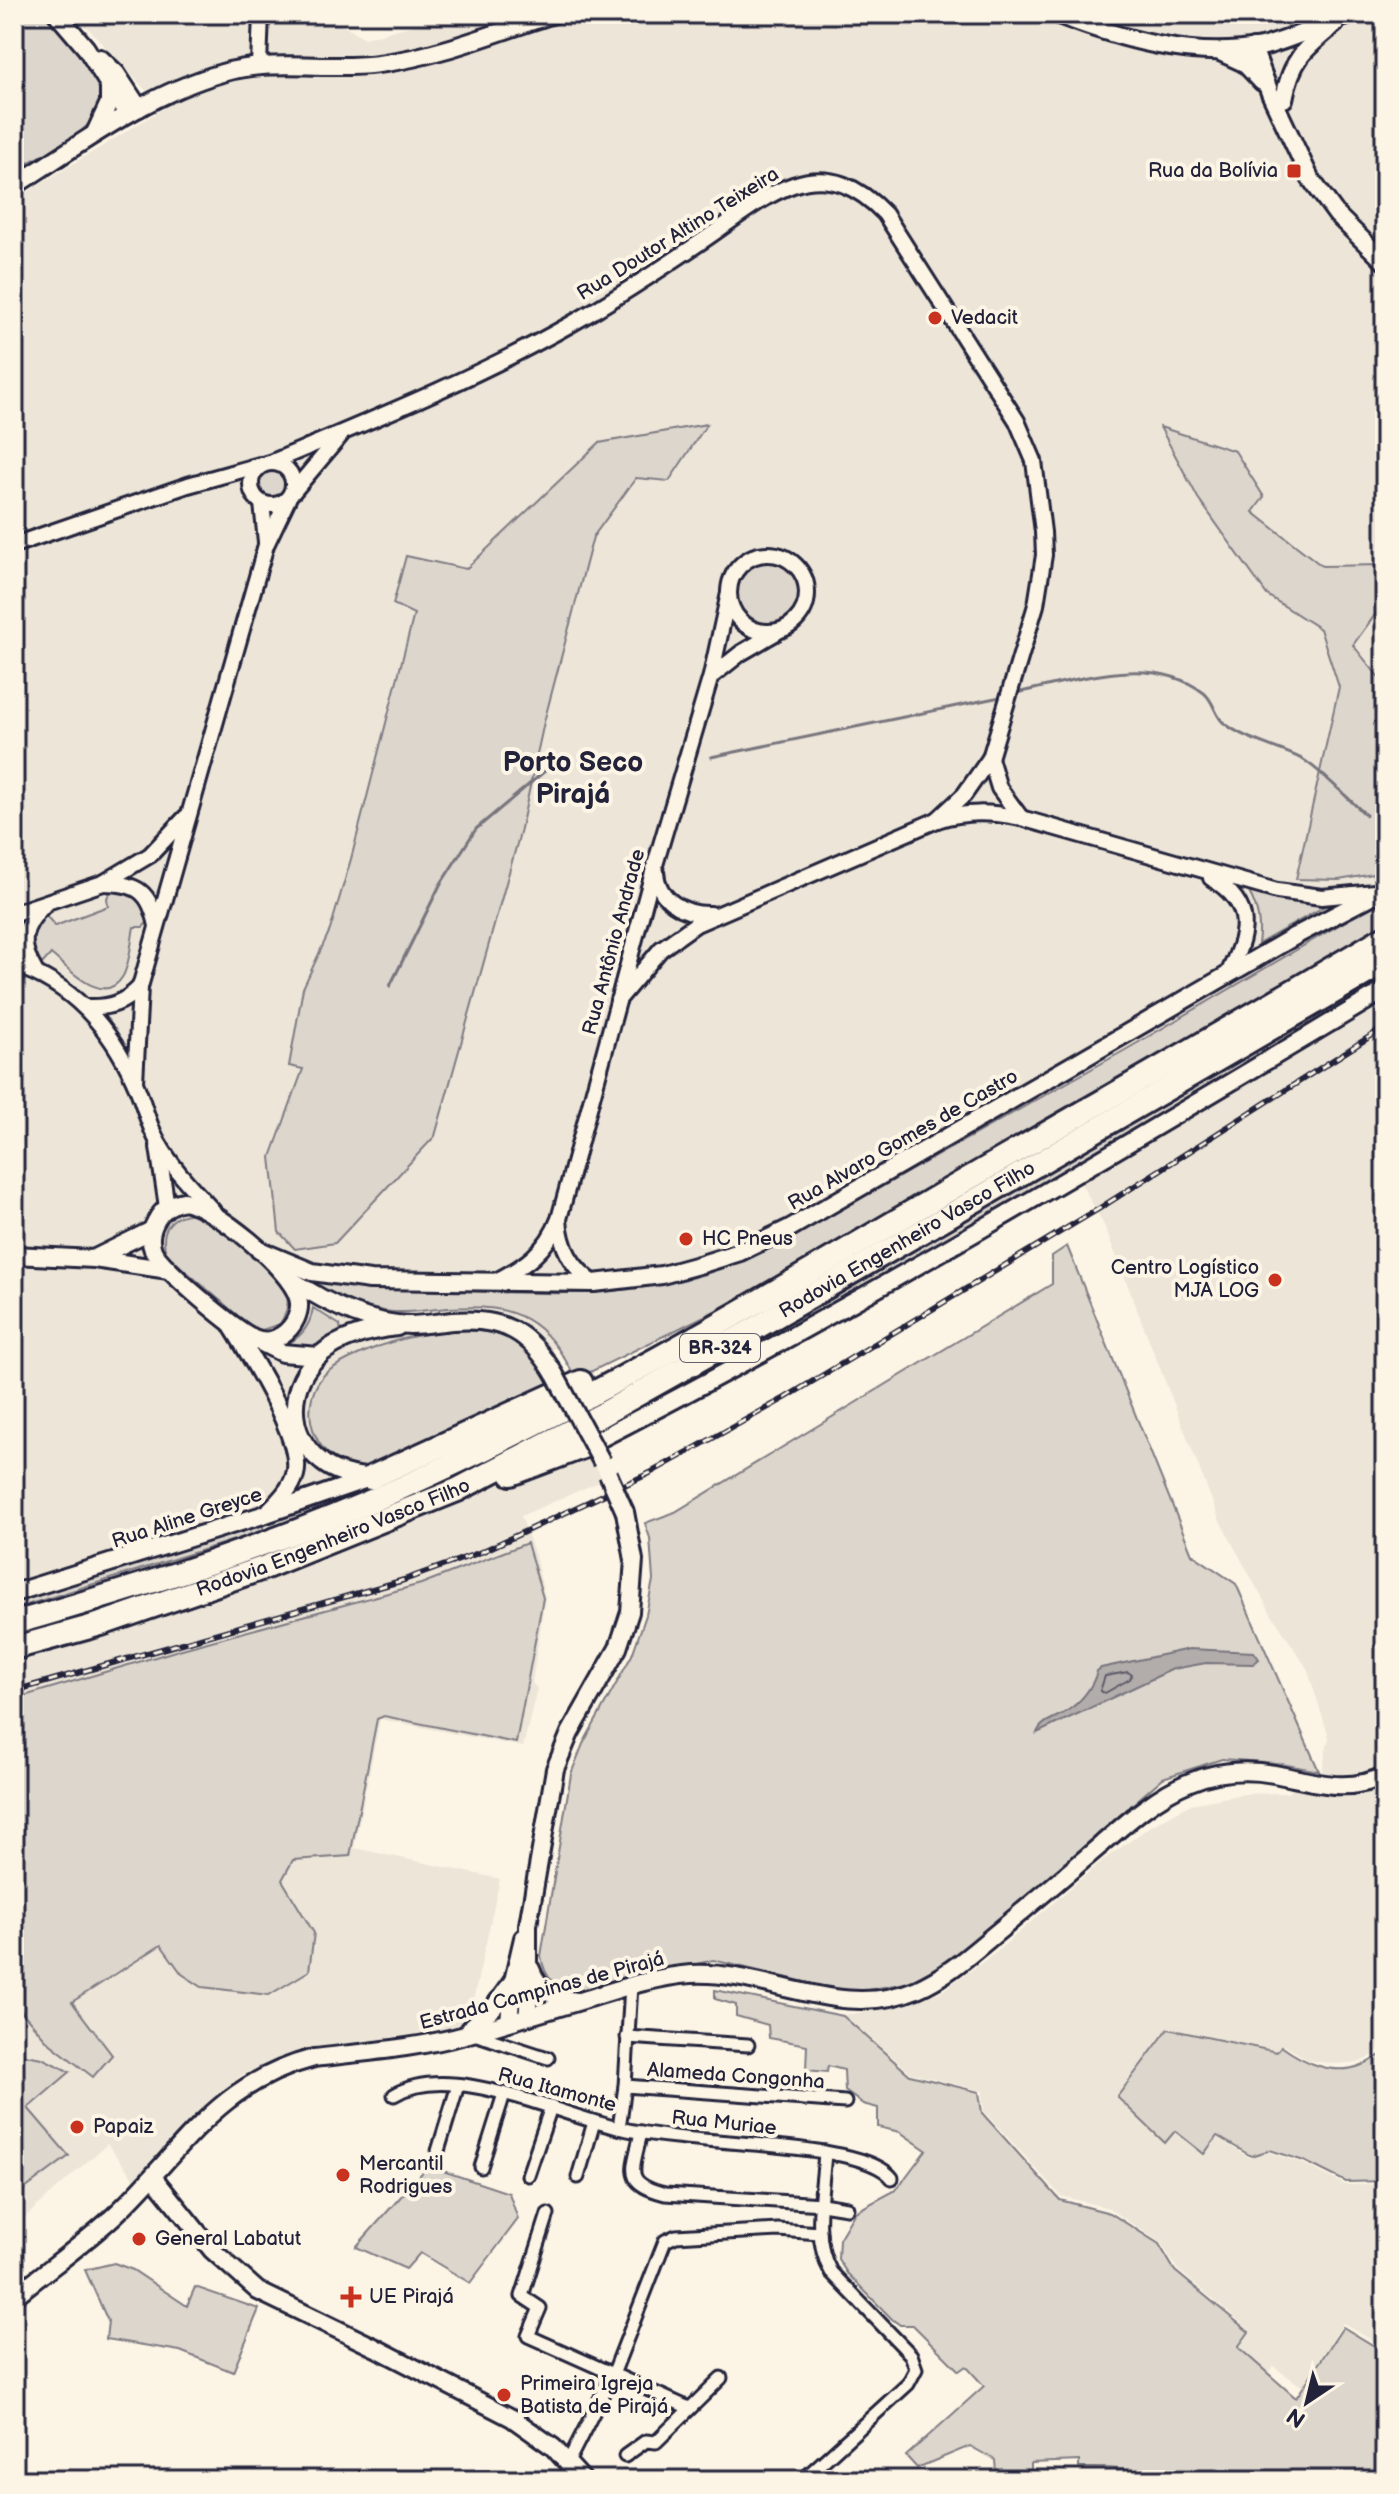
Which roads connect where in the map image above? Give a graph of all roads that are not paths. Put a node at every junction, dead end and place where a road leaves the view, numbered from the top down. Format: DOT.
graph roads {
  1 [pos="57,14"];
  2 [pos="261,14"];
  3 [pos="554,14"];
  4 [pos="1056,14"];
  5 [pos="1349,15"];
  6 [pos="1315,20"];
  7 [pos="1258,47"];
  8 [pos="1215,50"];
  9 [pos="259,65"];
  10 [pos="112,77"];
  11 [pos="174,91"];
  12 [pos="1277,96"];
  13 [pos="133,111"];
  14 [pos="95,134"];
  15 [pos="14,186"];
  16 [pos="1385,262"];
  17 [pos="344,432"];
  18 [pos="266,464"];
  19 [pos="220,477"];
  20 [pos="290,496"];
  21 [pos="257,498"];
  22 [pos="14,545"];
  23 [pos="266,545"];
  24 [pos="729,593"];
  25 [pos="778,631"];
  26 [pos="711,676"];
  27 [pos="990,758"];
  28 [pos="189,813"];
  29 [pos="1021,818"];
  30 [pos="937,820"];
  31 [pos="655,865"];
  32 [pos="1186,866"];
  33 [pos="103,883"];
  34 [pos="1382,890"];
  35 [pos="47,902"];
  36 [pos="14,913"];
  37 [pos="716,914"];
  38 [pos="157,927"];
  39 [pos="1385,937"];
  40 [pos="1385,962"];
  41 [pos="14,965"];
  42 [pos="35,971"];
  43 [pos="1227,976"];
  44 [pos="140,987"];
  45 [pos="1385,990"];
  46 [pos="618,1000"];
  47 [pos="87,1007"];
  48 [pos="135,1082"];
  49 [pos="158,1143"];
  50 [pos="167,1207"];
  51 [pos="218,1216"];
  52 [pos="559,1219"];
  53 [pos="152,1230"];
  54 [pos="259,1250"];
  55 [pos="14,1255"];
  56 [pos="94,1259"];
  57 [pos="169,1270"];
  58 [pos="285,1275"];
  59 [pos="494,1282"];
  60 [pos="594,1283"];
  61 [pos="320,1298"];
  62 [pos="747,1309"];
  63 [pos="229,1321"];
  64 [pos="408,1325"];
  65 [pos="253,1338"];
  66 [pos="341,1341"];
  67 [pos="319,1356"];
  68 [pos="599,1460"];
  69 [pos="370,1478"];
  70 [pos="457,1490"];
  71 [pos="266,1514"];
  72 [pos="14,1593"];
  73 [pos="14,1623"];
  74 [pos="14,1648"];
  75 [pos="1385,1775"];
  76 [pos="528,1925"];
  77 [pos="529,1955"];
  78 [pos="513,1981"];
  79 [pos="631,1985"];
  80 [pos="579,2001"];
  81 [pos="528,2016"];
  82 [pos="509,2021"];
  83 [pos="465,2035"];
  84 [pos="627,2037"];
  85 [pos="748,2045"];
  86 [pos="548,2058"];
  87 [pos="458,2085"];
  88 [pos="625,2086"];
  89 [pos="504,2094"];
  90 [pos="394,2095"];
  91 [pos="845,2102"];
  92 [pos="551,2107"];
  93 [pos="594,2122"];
  94 [pos="619,2128"];
  95 [pos="641,2132"];
  96 [pos="438,2151"];
  97 [pos="825,2152"];
  98 [pos="481,2167"];
  99 [pos="528,2175"];
  100 [pos="153,2177"];
  101 [pos="578,2177"];
  102 [pos="892,2178"];
  103 [pos="822,2204"];
  104 [pos="847,2208"];
  105 [pos="548,2214"];
  106 [pos="820,2233"];
  107 [pos="14,2297"];
  108 [pos="614,2372"];
  109 [pos="721,2378"];
  110 [pos="689,2408"];
  111 [pos="625,2456"];
  112 [pos="568,2462"];
  113 [pos="806,2477"];
  114 [pos="583,2480"];
  1 -- 10 [label="main road"];
  2 -- 9 [label="street"];
  3 -- 9 [label="main road"];
  4 -- 8 [label="main road"];
  5 -- 6 [label="main road"];
  5 -- 12 [label="main road"];
  6 -- 7 [label="main road"];
  7 -- 8 [label="main road"];
  7 -- 12 [label="main road"];
  8 -- 12 [label="main road"];
  9 -- 11 [label="main road"];
  10 -- 11 [label="main road"];
  10 -- 13 [label="main road"];
  10 -- 14 [label="main road"];
  11 -- 13 [label="main road"];
  12 -- 16 [label="main road"];
  13 -- 14 [label="main road"];
  14 -- 15 [label="main road"];
  17 -- 18 [label="street, Rua Doutor Altino Teixeira"];
  17 -- 20 [label="street, Rua Doutor Altino Teixeira"];
  17 -- 27 [label="street, Rua Doutor Altino Teixeira"];
  18 -- 19 [label="street, Rua Doutor Altino Teixeira"];
  18 -- 20 [label="street"];
  18 -- 21 [label="street"];
  19 -- 21 [label="street"];
  19 -- 22 [label="street, Rua Doutor Altino Teixeira"];
  20 -- 21 [label="street"];
  20 -- 23 [label="street"];
  21 -- 23 [label="street"];
  23 -- 28 [label="street"];
  24 -- 25 [label="street"];
  24 -- 25 [label="street"];
  24 -- 26 [label="street, Rua Antônio Andrade"];
  25 -- 26 [label="street"];
  26 -- 31 [label="street, Rua Antônio Andrade"];
  27 -- 29 [label="street"];
  27 -- 30 [label="street, Rua Doutor Altino Teixeira"];
  28 -- 33 [label="street"];
  28 -- 38 [label="street"];
  29 -- 30 [label="street"];
  29 -- 32 [label="street"];
  30 -- 37 [label="street"];
  31 -- 37 [label="street"];
  31 -- 46 [label="street, Rua Antônio Andrade"];
  32 -- 34 [label="street"];
  32 -- 43 [label="street"];
  33 -- 35 [label="street"];
  33 -- 38 [label="street"];
  34 -- 43 [label="main road, Rua Alvaro Gomes de Castro"];
  35 -- 36 [label="street"];
  35 -- 42 [label="street"];
  37 -- 46 [label="street"];
  38 -- 44 [label="street"];
  39 -- 62 [label="highway, Rodovia Engenheiro Vasco Filho / BR-324"];
  40 -- 70 [label="highway, Rodovia Engenheiro Vasco Filho / BR-324"];
  41 -- 42 [label="street"];
  42 -- 47 [label="street"];
  43 -- 60 [label="main road, Rua Alvaro Gomes de Castro"];
  44 -- 47 [label="street"];
  44 -- 48 [label="street"];
  45 -- 68 [label="main road"];
  46 -- 52 [label="street, Rua Antônio Andrade"];
  47 -- 48 [label="street"];
  48 -- 49 [label="street"];
  49 -- 50 [label="street"];
  49 -- 51 [label="street"];
  50 -- 51 [label="main road"];
  50 -- 53 [label="main road"];
  51 -- 54 [label="main road"];
  52 -- 59 [label="street, Rua Antônio Andrade"];
  52 -- 60 [label="street"];
  53 -- 56 [label="main road"];
  53 -- 57 [label="main road"];
  54 -- 58 [label="main road"];
  54 -- 59 [label="main road, Rua Alvaro Gomes de Castro"];
  55 -- 56 [label="main road"];
  56 -- 57 [label="main road"];
  57 -- 63 [label="main road"];
  58 -- 61 [label="main road"];
  58 -- 65 [label="main road"];
  59 -- 60 [label="main road, Rua Alvaro Gomes de Castro"];
  61 -- 64 [label="main road"];
  61 -- 66 [label="main road"];
  62 -- 69 [label="highway"];
  62 -- 73 [label="highway, Rodovia Engenheiro Vasco Filho / BR-324"];
  63 -- 65 [label="main road"];
  63 -- 71 [label="main road"];
  64 -- 66 [label="main road"];
  64 -- 68 [label="main road, bridge"];
  65 -- 67 [label="main road"];
  66 -- 67 [label="main road"];
  67 -- 69 [label="main road"];
  68 -- 70 [label="highway"];
  68 -- 76 [label="main road, bridge"];
  69 -- 71 [label="main road, Rua Aline Greyce"];
  70 -- 74 [label="highway, Rodovia Engenheiro Vasco Filho / BR-324"];
  71 -- 72 [label="main road, Rua Aline Greyce"];
  75 -- 79 [label="main road, Estrada Campinas de Pirajá"];
  76 -- 77 [label="main road"];
  76 -- 78 [label="main road"];
  77 -- 80 [label="main road"];
  77 -- 81 [label="main road"];
  78 -- 82 [label="main road"];
  78 -- 83 [label="main road"];
  79 -- 80 [label="main road, Estrada Campinas de Pirajá"];
  79 -- 84 [label="street, Rua Itamonte"];
  80 -- 81 [label="main road, Estrada Campinas de Pirajá"];
  81 -- 82 [label="main road, Estrada Campinas de Pirajá"];
  82 -- 83 [label="main road, Estrada Campinas de Pirajá"];
  83 -- 86 [label="street"];
  83 -- 100 [label="main road, Estrada Campinas de Pirajá"];
  84 -- 85 [label="street"];
  84 -- 88 [label="street, Rua Itamonte"];
  87 -- 89 [label="street, Rua Itamonte"];
  87 -- 90 [label="street, Rua Itamonte"];
  87 -- 96 [label="street"];
  88 -- 91 [label="street, Alameda Congonha"];
  88 -- 94 [label="street, Rua Itamonte"];
  89 -- 92 [label="street, Rua Itamonte"];
  89 -- 98 [label="street"];
  92 -- 93 [label="street, Rua Itamonte"];
  92 -- 99 [label="street"];
  93 -- 94 [label="street, Rua Itamonte"];
  93 -- 101 [label="street"];
  94 -- 95 [label="street, Rua Muriae"];
  95 -- 97 [label="street, Rua Muriae"];
  95 -- 103 [label="street"];
  97 -- 102 [label="street, Rua Muriae"];
  97 -- 103 [label="street"];
  100 -- 107 [label="main road, Estrada Campinas de Pirajá"];
  100 -- 112 [label="main road"];
  103 -- 104 [label="street"];
  103 -- 106 [label="street"];
  105 -- 108 [label="street"];
  106 -- 108 [label="street"];
  106 -- 113 [label="street"];
  108 -- 110 [label="street"];
  108 -- 112 [label="street"];
  109 -- 110 [label="street"];
  110 -- 111 [label="street"];
  112 -- 114 [label="main road"];
}
